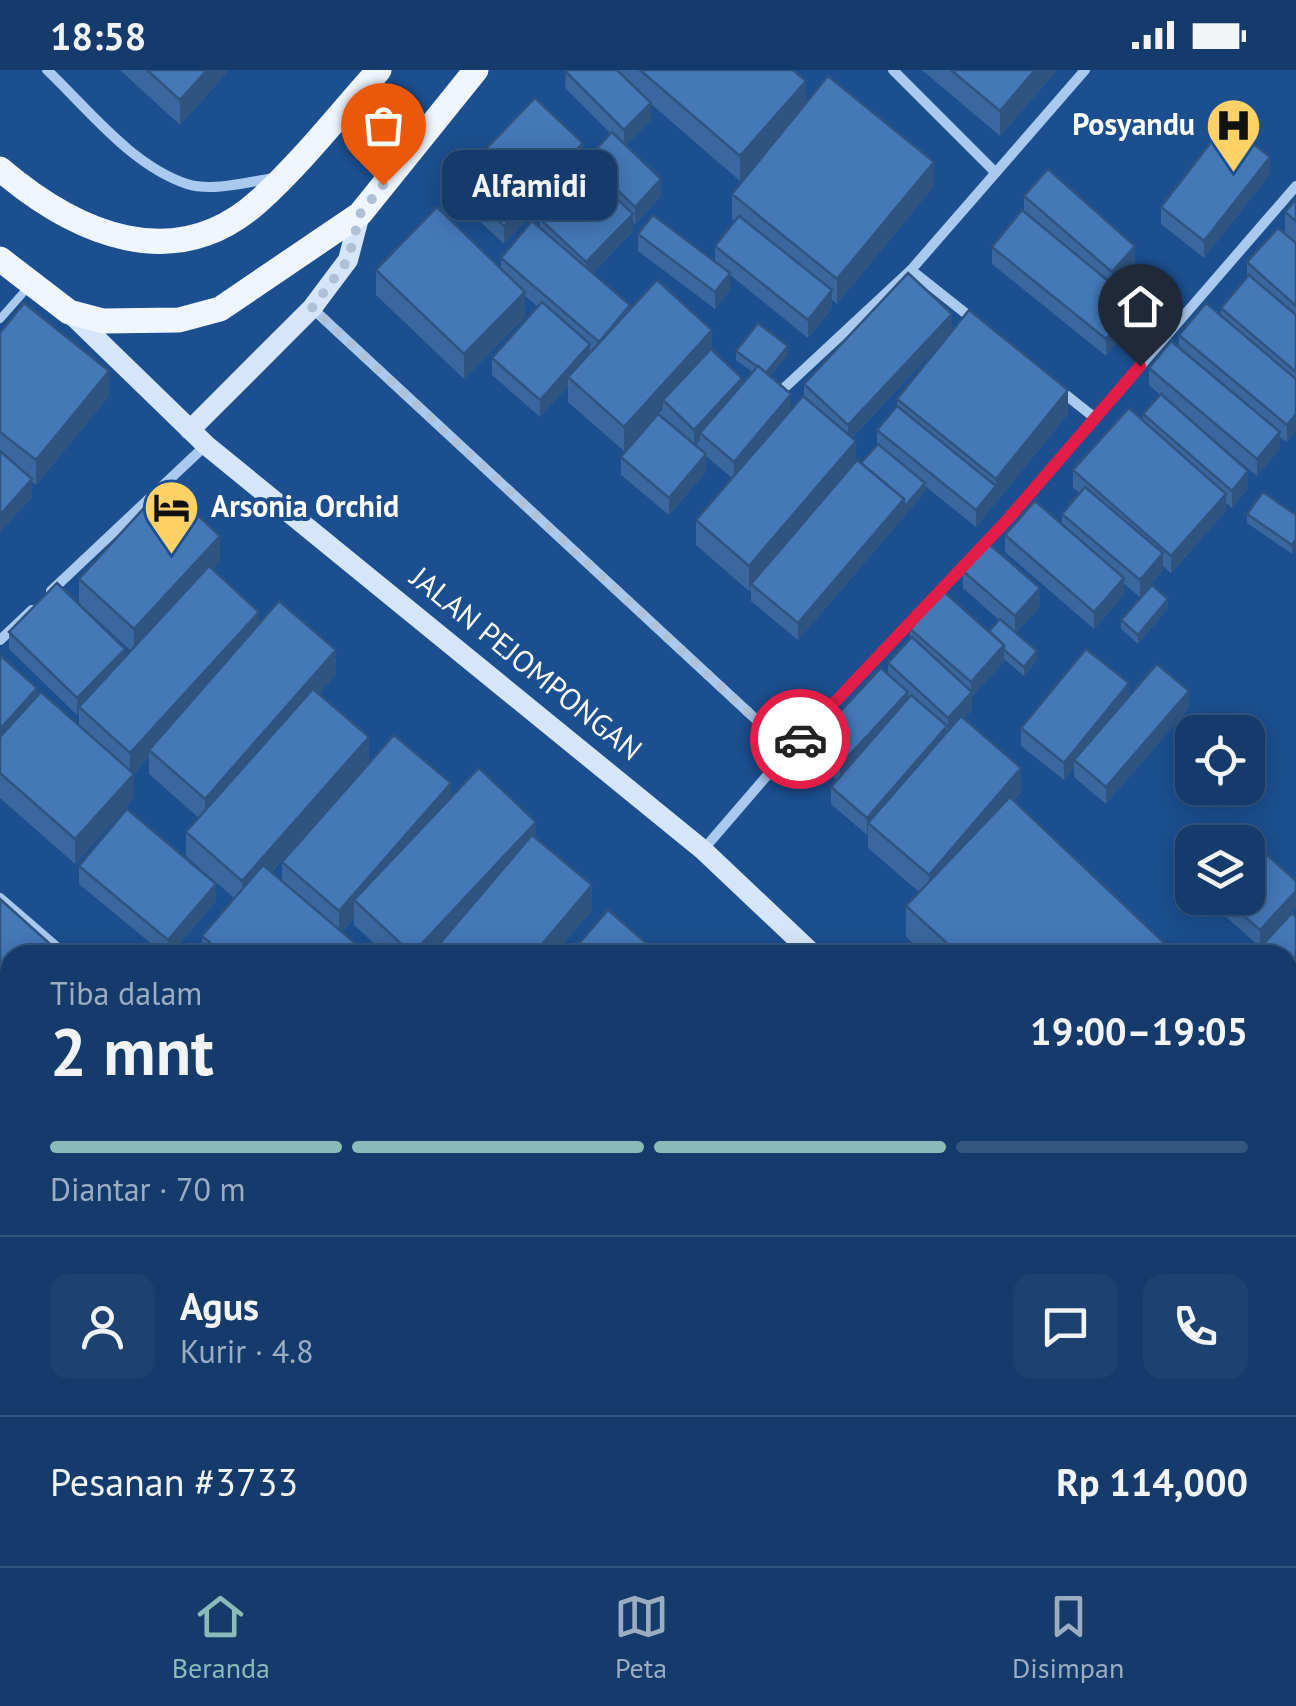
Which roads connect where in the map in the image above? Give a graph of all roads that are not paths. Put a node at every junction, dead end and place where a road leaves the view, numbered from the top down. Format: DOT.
graph roads {
  1 [pos="47,70"];
  2 [pos="379,70"];
  3 [pos="476,70"];
  4 [pos="893,70"];
  5 [pos="1085,70"];
  6 [pos="0,169"];
  7 [pos="994,170"];
  8 [pos="281,177"];
  9 [pos="1296,186"];
  10 [pos="360,214"];
  11 [pos="0,259"];
  12 [pos="910,270"];
  13 [pos="31,284"];
  14 [pos="312,308"];
  15 [pos="69,312"];
  16 [pos="0,319"];
  17 [pos="989,333"];
  18 [pos="1050,382"];
  19 [pos="782,390"];
  20 [pos="1095,418"];
  21 [pos="190,430"];
  22 [pos="206,444"];
  23 [pos="0,640"];
  24 [pos="789,750"];
  25 [pos="702,850"];
  26 [pos="0,898"];
  27 [pos="54,945"];
  28 [pos="803,945"];
  1 -- 8 [label="street"];
  2 -- 8 [label="main road"];
  3 -- 10 [label="main road"];
  4 -- 7 [label="street"];
  5 -- 7 [label="street"];
  6 -- 8 [label="main road"];
  7 -- 12 [label="street"];
  9 -- 20 [label="street"];
  10 -- 14 [label="street"];
  10 -- 15 [label="main road"];
  11 -- 13 [label="main road, JALAN PEJOMPONGAN"];
  12 -- 17 [label="street"];
  12 -- 19 [label="street"];
  13 -- 15 [label="main road, JALAN PEJOMPONGAN"];
  13 -- 16 [label="lane"];
  14 -- 21 [label="street"];
  14 -- 24 [label="street"];
  15 -- 21 [label="street, JALAN PEJOMPONGAN"];
  18 -- 20 [label="street"];
  20 -- 24 [label="street"];
  21 -- 22 [label="street, JALAN PEJOMPONGAN"];
  22 -- 23 [label="street"];
  22 -- 25 [label="street, JALAN PEJOMPONGAN"];
  24 -- 25 [label="street"];
  25 -- 28 [label="street, JALAN PEJOMPONGAN"];
  26 -- 27 [label="street"];
}
